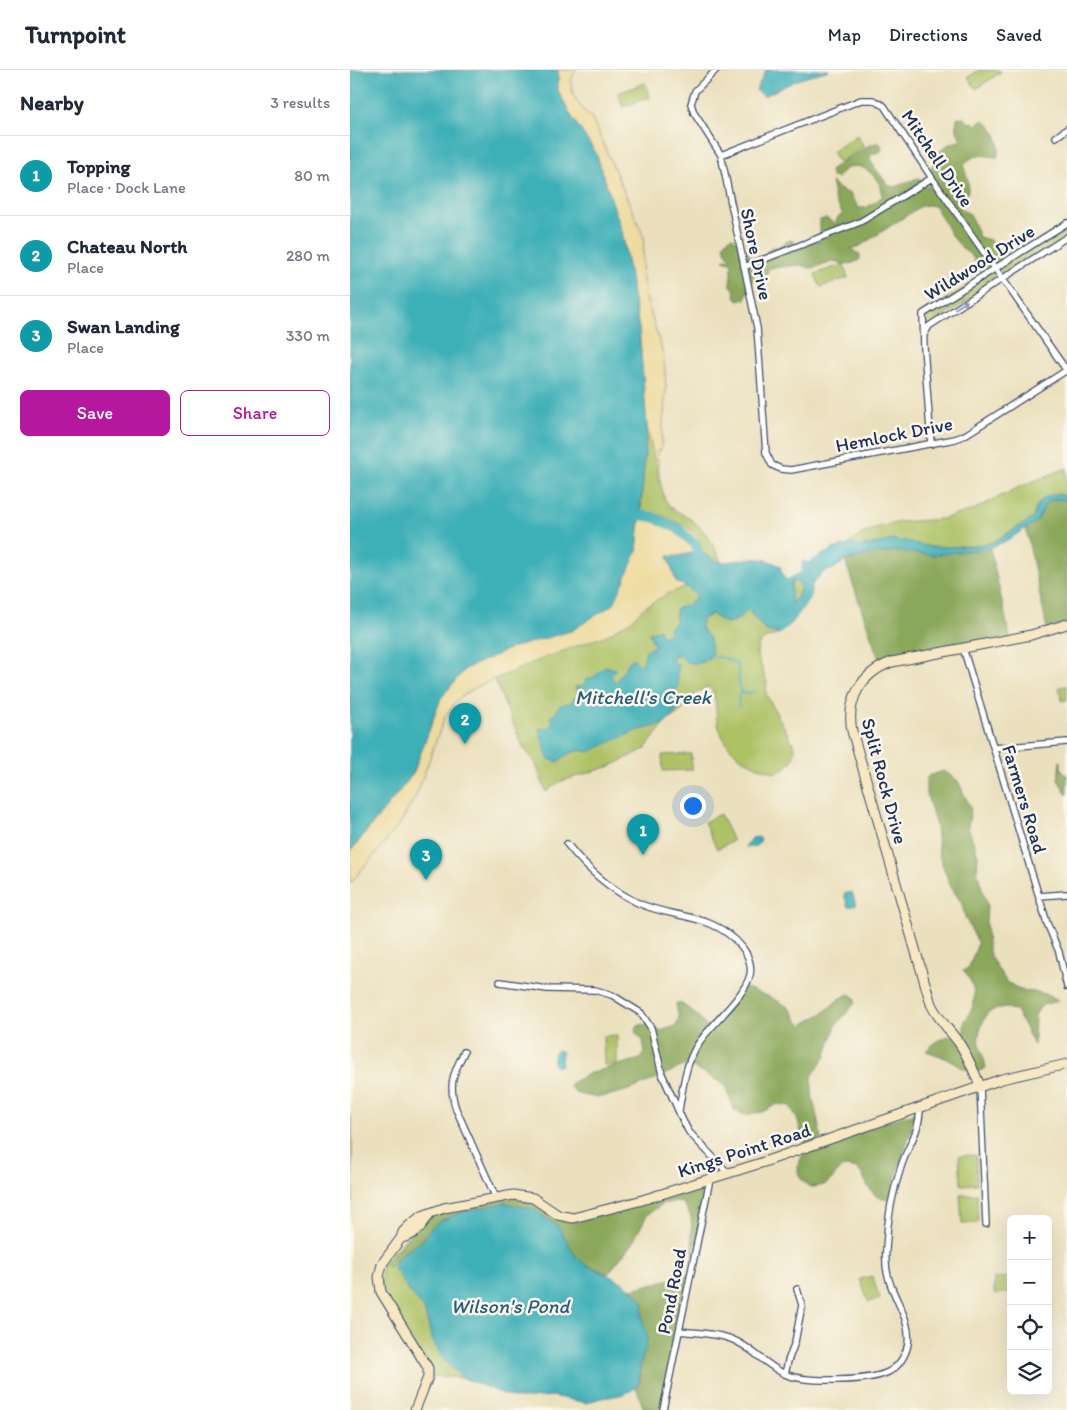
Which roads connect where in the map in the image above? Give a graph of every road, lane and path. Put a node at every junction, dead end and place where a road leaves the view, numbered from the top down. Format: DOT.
graph roads {
  1 [pos="716,70"];
  2 [pos="1067,129"];
  3 [pos="1056,137"];
  4 [pos="721,155"];
  5 [pos="932,178"];
  6 [pos="1067,223"];
  7 [pos="1067,237"];
  8 [pos="744,267"];
  9 [pos="996,269"];
  10 [pos="1002,279"];
  11 [pos="924,335"];
  12 [pos="1067,371"];
  13 [pos="931,444"];
  14 [pos="771,463"];
  15 [pos="1067,624"];
  16 [pos="963,648"];
  17 [pos="1067,742"];
  18 [pos="994,748"];
  19 [pos="567,844"];
  20 [pos="1067,894"];
  21 [pos="1039,896"];
  22 [pos="500,982"];
  23 [pos="1067,987"];
  24 [pos="464,1052"];
  25 [pos="1067,1064"];
  26 [pos="980,1086"];
  27 [pos="920,1107"];
  28 [pos="679,1110"];
  29 [pos="728,1173"];
  30 [pos="710,1179"];
  31 [pos="496,1198"];
  32 [pos="986,1224"];
  33 [pos="797,1289"];
  34 [pos="679,1331"];
  35 [pos="786,1374"];
  36 [pos="414,1410"];
  37 [pos="663,1410"];
  1 -- 4 [label="street, Shore Drive"];
  2 -- 3 [label="street"];
  4 -- 5 [label="street, Mitchell Drive"];
  4 -- 8 [label="street, Shore Drive"];
  5 -- 8 [label="street"];
  5 -- 9 [label="street, Mitchell Drive"];
  6 -- 9 [label="street, Wildwood Drive"];
  7 -- 10 [label="street, Wildwood Drive"];
  8 -- 14 [label="street, Shore Drive"];
  9 -- 10 [label="street, Mitchell Drive"];
  9 -- 11 [label="street, Wildwood Drive"];
  11 -- 10 [label="street, Wildwood Drive, one-way"];
  10 -- 12 [label="street, Mitchell Drive"];
  11 -- 13 [label="street, Wildwood Drive"];
  12 -- 13 [label="street, Hemlock Drive"];
  13 -- 14 [label="street, Hemlock Drive"];
  15 -- 16 [label="street, Split Rock Drive"];
  16 -- 18 [label="street, Farmers Road"];
  16 -- 26 [label="street, Split Rock Drive"];
  17 -- 18 [label="street"];
  18 -- 21 [label="street, Farmers Road"];
  19 -- 28 [label="street"];
  20 -- 21 [label="street"];
  21 -- 23 [label="street, Farmers Road"];
  22 -- 28 [label="street"];
  24 -- 31 [label="street"];
  25 -- 26 [label="street, Kings Point Road"];
  26 -- 27 [label="street, Kings Point Road"];
  26 -- 32 [label="street"];
  27 -- 29 [label="street, Kings Point Road"];
  27 -- 35 [label="street"];
  28 -- 29 [label="street"];
  29 -- 30 [label="street, Kings Point Road"];
  30 -- 31 [label="street, Kings Point Road"];
  30 -- 34 [label="street, Pond Road"];
  31 -- 36 [label="street, Kings Point Road"];
  33 -- 35 [label="street"];
  34 -- 35 [label="street"];
  34 -- 37 [label="street, Pond Road"];
}
